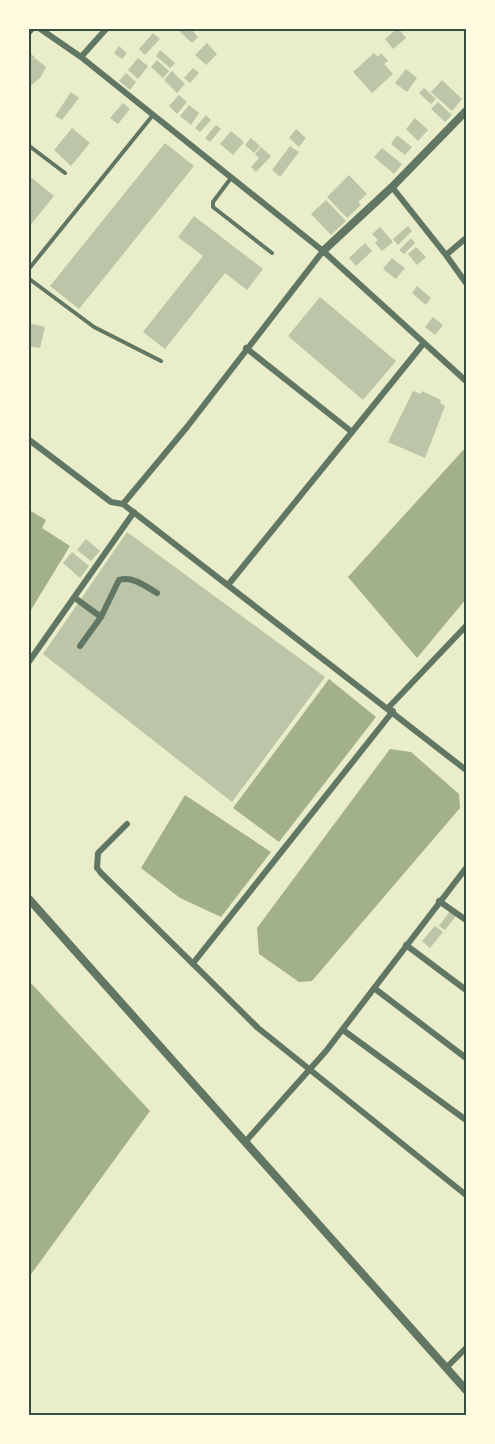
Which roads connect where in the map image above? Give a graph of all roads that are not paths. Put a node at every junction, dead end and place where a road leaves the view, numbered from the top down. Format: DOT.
graph roads {
  1 [pos="34,28"];
  2 [pos="39,28"];
  3 [pos="107,28"];
  4 [pos="28,35"];
  5 [pos="81,57"];
  6 [pos="466,111"];
  7 [pos="153,114"];
  8 [pos="28,145"];
  9 [pos="65,173"];
  10 [pos="231,177"];
  11 [pos="392,187"];
  12 [pos="466,237"];
  13 [pos="322,251"];
  14 [pos="272,253"];
  15 [pos="446,255"];
  16 [pos="28,270"];
  17 [pos="28,278"];
  18 [pos="466,283"];
  19 [pos="423,344"];
  20 [pos="246,348"];
  21 [pos="161,361"];
  22 [pos="466,381"];
  23 [pos="352,432"];
  24 [pos="28,439"];
  25 [pos="123,504"];
  26 [pos="134,512"];
  27 [pos="228,585"];
  28 [pos="157,593"];
  29 [pos="75,598"];
  30 [pos="101,617"];
  31 [pos="466,626"];
  32 [pos="80,646"];
  33 [pos="28,663"];
  34 [pos="390,710"];
  35 [pos="466,770"];
  36 [pos="127,824"];
  37 [pos="466,868"];
  38 [pos="28,898"];
  39 [pos="439,901"];
  40 [pos="466,920"];
  41 [pos="406,945"];
  42 [pos="194,962"];
  43 [pos="374,988"];
  44 [pos="466,990"];
  45 [pos="343,1030"];
  46 [pos="466,1058"];
  47 [pos="311,1068"];
  48 [pos="466,1120"];
  49 [pos="246,1141"];
  50 [pos="466,1195"];
  51 [pos="466,1348"];
  52 [pos="447,1367"];
  53 [pos="466,1390"];
  1 -- 4 [label="lane"];
  2 -- 5 [label="street"];
  3 -- 5 [label="street"];
  5 -- 7 [label="street"];
  6 -- 11 [label="street"];
  7 -- 10 [label="street"];
  7 -- 16 [label="lane"];
  8 -- 9 [label="lane"];
  10 -- 13 [label="street"];
  10 -- 14 [label="lane"];
  11 -- 13 [label="street"];
  11 -- 15 [label="street"];
  12 -- 15 [label="street"];
  13 -- 19 [label="street"];
  13 -- 20 [label="street"];
  15 -- 18 [label="street"];
  17 -- 21 [label="lane"];
  19 -- 22 [label="street"];
  19 -- 23 [label="street"];
  20 -- 23 [label="street"];
  20 -- 25 [label="street"];
  23 -- 27 [label="street"];
  24 -- 25 [label="street"];
  25 -- 26 [label="street"];
  26 -- 27 [label="street"];
  26 -- 29 [label="street"];
  27 -- 34 [label="street"];
  28 -- 30 [label="street"];
  29 -- 30 [label="street"];
  29 -- 33 [label="street"];
  30 -- 32 [label="street"];
  31 -- 34 [label="street"];
  34 -- 35 [label="street"];
  34 -- 42 [label="street"];
  36 -- 42 [label="street"];
  37 -- 39 [label="street"];
  38 -- 49 [label="street"];
  39 -- 40 [label="street"];
  39 -- 41 [label="street"];
  41 -- 43 [label="street"];
  41 -- 44 [label="street"];
  42 -- 47 [label="street"];
  43 -- 45 [label="street"];
  43 -- 46 [label="street"];
  45 -- 47 [label="street"];
  45 -- 48 [label="street"];
  47 -- 49 [label="street"];
  47 -- 50 [label="street"];
  49 -- 52 [label="street"];
  51 -- 52 [label="street"];
  52 -- 53 [label="street"];
}
